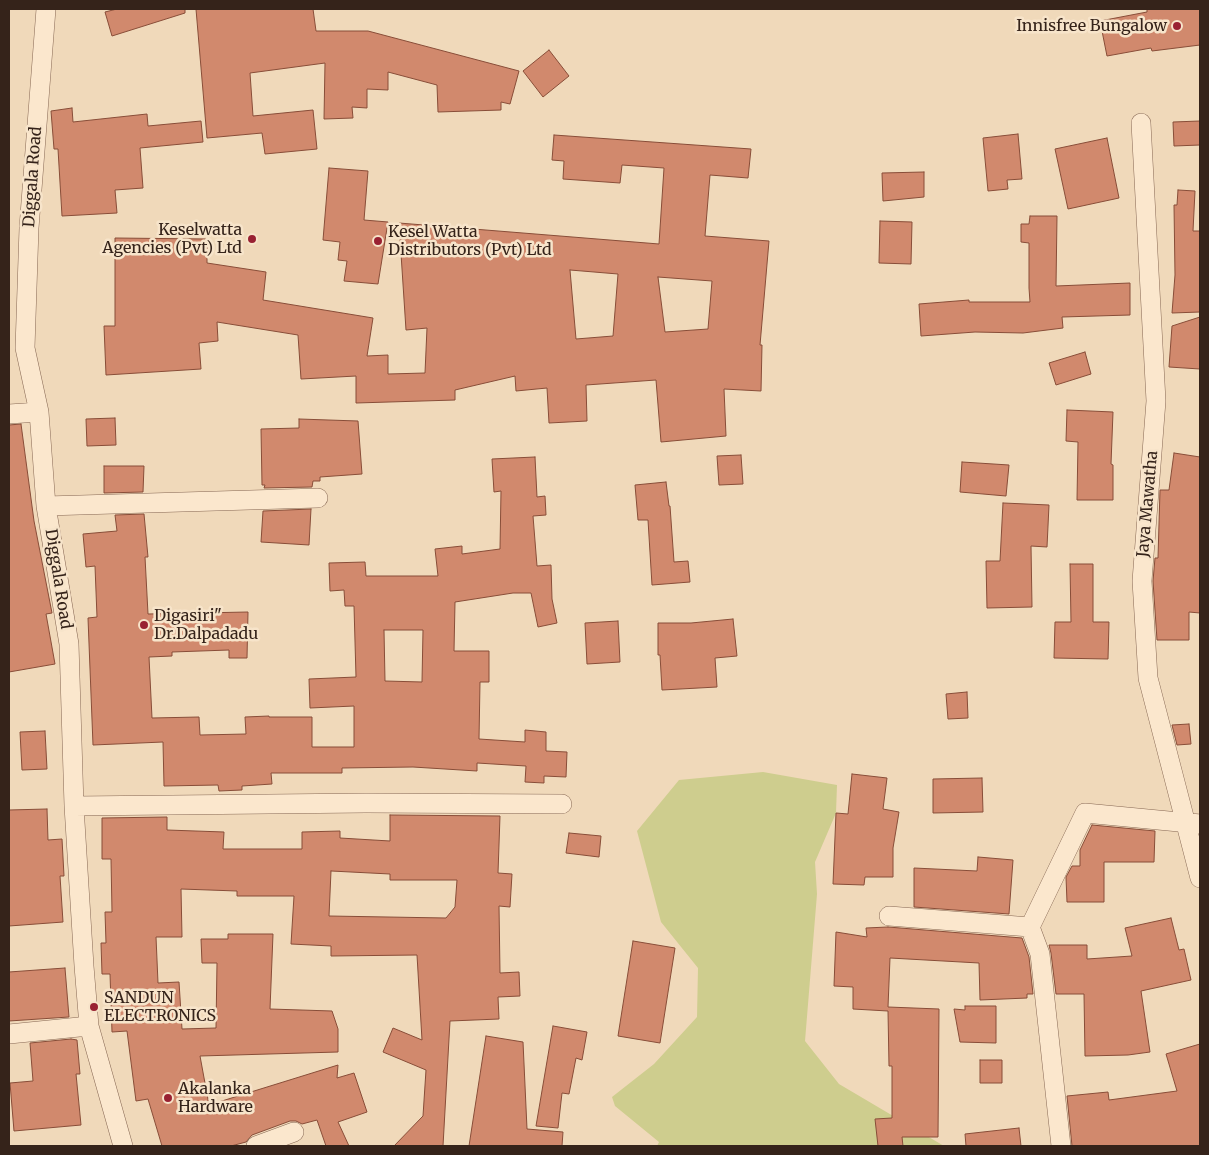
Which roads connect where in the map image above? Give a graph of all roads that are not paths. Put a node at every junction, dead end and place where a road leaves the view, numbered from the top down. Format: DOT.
graph roads {
  1 [pos="46,9"];
  2 [pos="1141,123"];
  3 [pos="39,412"];
  4 [pos="9,414"];
  5 [pos="318,498"];
  6 [pos="46,506"];
  7 [pos="562,804"];
  8 [pos="74,806"];
  9 [pos="1193,823"];
  10 [pos="1200,878"];
  11 [pos="889,916"];
  12 [pos="1030,927"];
  13 [pos="89,1026"];
  14 [pos="9,1034"];
  15 [pos="294,1132"];
  16 [pos="123,1146"];
  17 [pos="256,1146"];
  18 [pos="1061,1146"];
  1 -- 3 [label="street, Diggala Road"];
  2 -- 9 [label="street, Jaya Mawatha"];
  3 -- 4 [label="street"];
  3 -- 6 [label="street, Diggala Road"];
  5 -- 6 [label="street"];
  6 -- 8 [label="street, Diggala Road"];
  7 -- 8 [label="street"];
  8 -- 13 [label="street, Diggala Road"];
  9 -- 10 [label="street, Jaya Mawatha"];
  9 -- 12 [label="street"];
  11 -- 12 [label="street"];
  12 -- 18 [label="street"];
  13 -- 14 [label="street"];
  13 -- 16 [label="street, Diggala Road"];
  15 -- 17 [label="street"];
}
